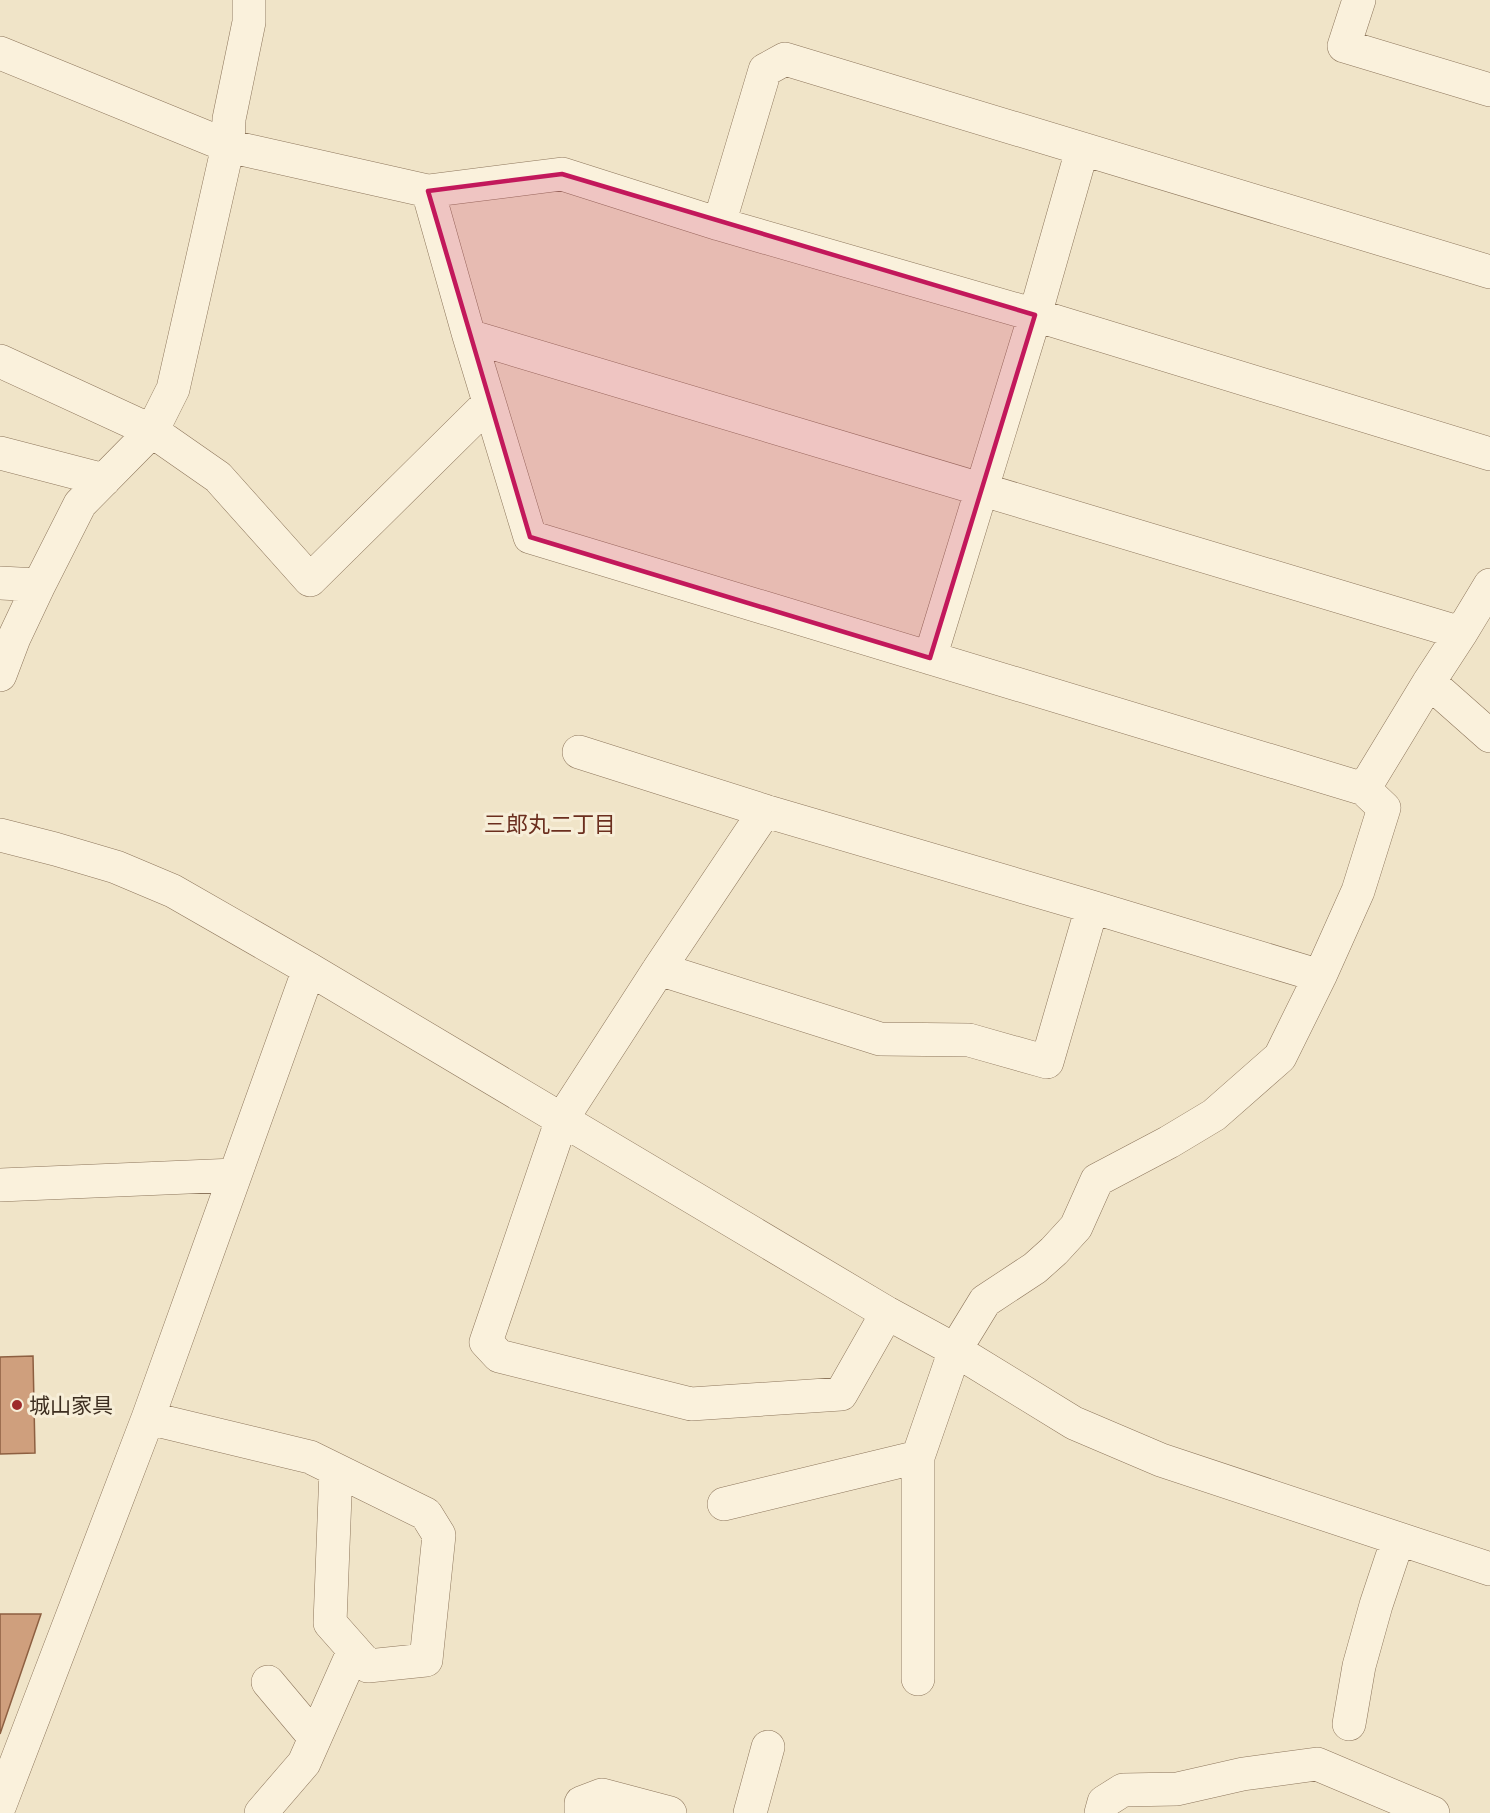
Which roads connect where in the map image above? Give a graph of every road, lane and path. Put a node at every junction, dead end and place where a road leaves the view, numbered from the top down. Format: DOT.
graph roads {
  1 [pos="249,0"];
  2 [pos="1359,0"];
  3 [pos="0,53"];
  4 [pos="1490,90"];
  5 [pos="228,146"];
  6 [pos="1082,150"];
  7 [pos="428,191"];
  8 [pos="719,224"];
  9 [pos="1490,272"];
  10 [pos="1035,315"];
  11 [pos="469,336"];
  12 [pos="0,361"];
  13 [pos="489,403"];
  14 [pos="152,431"];
  15 [pos="0,453"];
  16 [pos="1490,454"];
  17 [pos="104,480"];
  18 [pos="981,489"];
  19 [pos="0,583"];
  20 [pos="39,585"];
  21 [pos="1490,585"];
  22 [pos="1461,633"];
  23 [pos="930,658"];
  24 [pos="0,675"];
  25 [pos="1429,682"];
  26 [pos="1490,736"];
  27 [pos="579,752"];
  28 [pos="1364,789"];
  29 [pos="765,811"];
  30 [pos="0,835"];
  31 [pos="1092,907"];
  32 [pos="309,969"];
  33 [pos="659,969"];
  34 [pos="1320,976"];
  35 [pos="562,1119"];
  36 [pos="235,1175"];
  37 [pos="0,1185"];
  38 [pos="887,1313"];
  39 [pos="955,1350"];
  40 [pos="148,1418"];
  41 [pos="918,1457"];
  42 [pos="336,1470"];
  43 [pos="724,1504"];
  44 [pos="1398,1539"];
  45 [pos="1490,1569"];
  46 [pos="354,1650"];
  47 [pos="918,1678"];
  48 [pos="268,1682"];
  49 [pos="1348,1724"];
  50 [pos="315,1738"];
  51 [pos="768,1747"];
  52 [pos="0,1805"];
  53 [pos="261,1813"];
  54 [pos="581,1813"];
  55 [pos="670,1813"];
  56 [pos="750,1813"];
  57 [pos="1101,1813"];
  58 [pos="1433,1813"];
  1 -- 5 [label="street"];
  2 -- 4 [label="street"];
  3 -- 5 [label="street"];
  5 -- 7 [label="street"];
  5 -- 14 [label="street"];
  6 -- 8 [label="street"];
  6 -- 9 [label="street"];
  6 -- 10 [label="street"];
  7 -- 8 [label="street"];
  7 -- 11 [label="street"];
  8 -- 10 [label="street"];
  10 -- 16 [label="street"];
  10 -- 18 [label="street"];
  11 -- 13 [label="street"];
  11 -- 18 [label="street"];
  12 -- 14 [label="street"];
  13 -- 14 [label="street"];
  13 -- 23 [label="street"];
  14 -- 17 [label="street"];
  15 -- 17 [label="street"];
  17 -- 20 [label="street"];
  18 -- 22 [label="street"];
  18 -- 23 [label="street"];
  19 -- 20 [label="street"];
  20 -- 24 [label="street"];
  21 -- 22 [label="street"];
  22 -- 25 [label="street"];
  23 -- 28 [label="street"];
  25 -- 26 [label="street"];
  25 -- 28 [label="street"];
  27 -- 29 [label="street"];
  28 -- 34 [label="street"];
  29 -- 31 [label="street"];
  29 -- 33 [label="street"];
  30 -- 32 [label="street"];
  31 -- 33 [label="street"];
  31 -- 34 [label="street"];
  32 -- 35 [label="street"];
  32 -- 36 [label="street"];
  33 -- 35 [label="street"];
  34 -- 39 [label="street"];
  35 -- 38 [label="street"];
  35 -- 38 [label="street"];
  36 -- 37 [label="street"];
  36 -- 40 [label="street"];
  38 -- 39 [label="street"];
  39 -- 41 [label="street"];
  39 -- 44 [label="street"];
  40 -- 42 [label="street"];
  40 -- 52 [label="street"];
  41 -- 43 [label="street"];
  41 -- 47 [label="street"];
  42 -- 46 [label="street"];
  42 -- 46 [label="street"];
  44 -- 45 [label="street"];
  44 -- 49 [label="street"];
  46 -- 50 [label="street"];
  48 -- 50 [label="street"];
  50 -- 53 [label="street"];
  51 -- 56 [label="street"];
  54 -- 55 [label="street"];
  57 -- 58 [label="street"];
}
